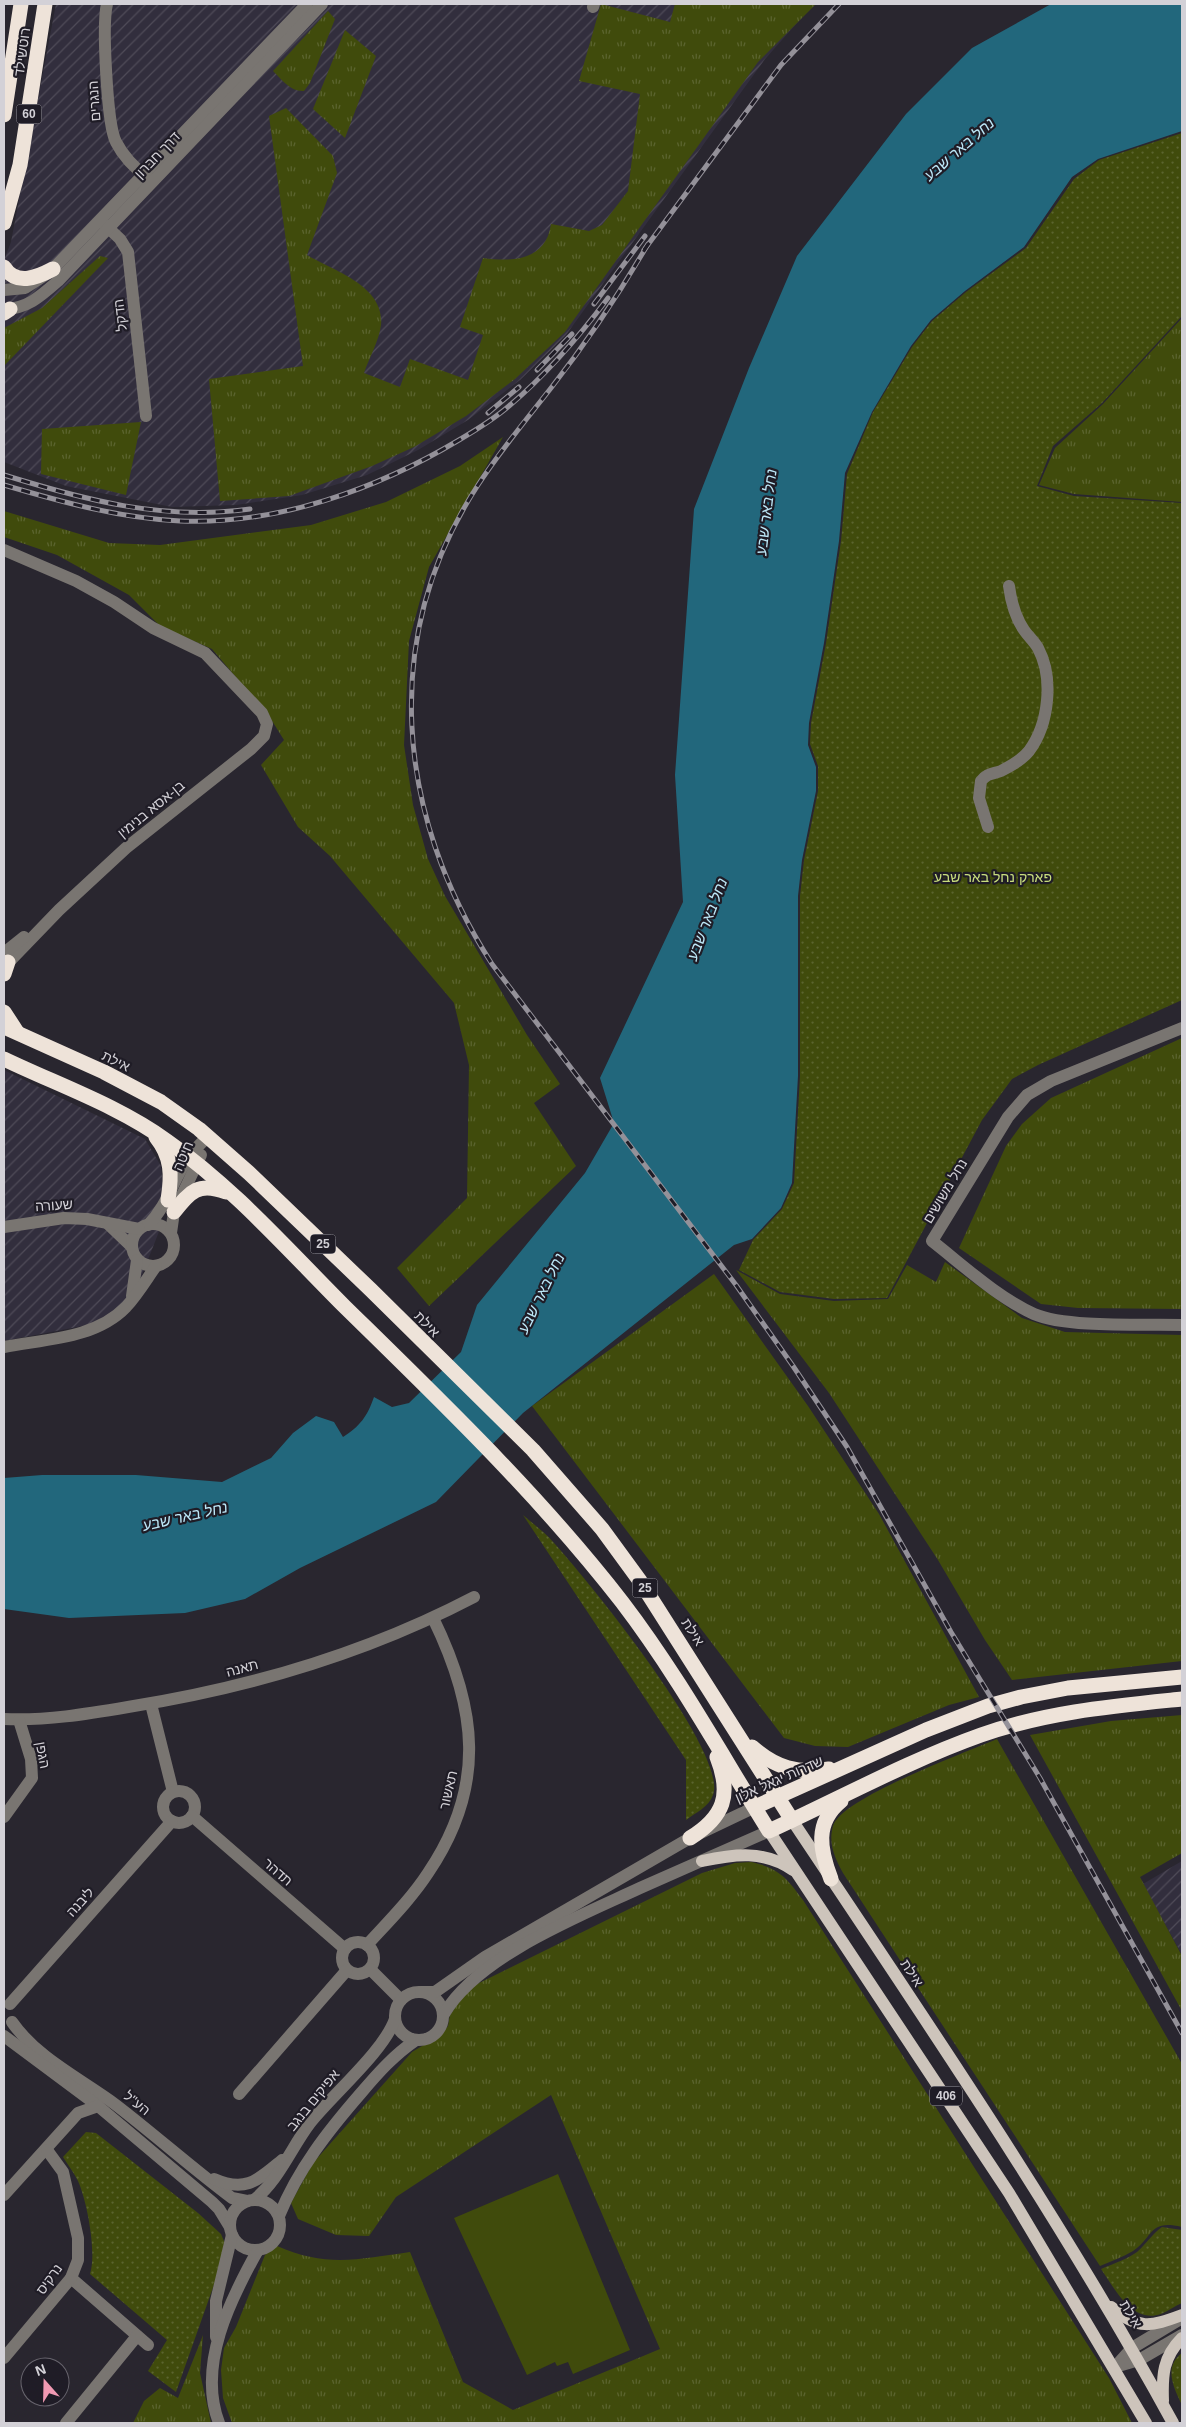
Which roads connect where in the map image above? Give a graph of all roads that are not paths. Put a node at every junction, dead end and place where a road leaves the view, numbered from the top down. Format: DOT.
graph roads {
  1 [pos="22,4"];
  2 [pos="45,4"];
  3 [pos="107,4"];
  4 [pos="307,4"];
  5 [pos="322,4"];
  6 [pos="4,115"];
  7 [pos="148,178"];
  8 [pos="4,223"];
  9 [pos="104,224"];
  10 [pos="4,267"];
  11 [pos="53,269"];
  12 [pos="4,290"];
  13 [pos="6,310"];
  14 [pos="146,416"];
  15 [pos="4,550"];
  16 [pos="1009,586"];
  17 [pos="988,827"];
  18 [pos="5,964"];
  19 [pos="4,1012"];
  20 [pos="4,1027"];
  21 [pos="1182,1028"];
  22 [pos="20,1035"];
  23 [pos="4,1059"];
  24 [pos="146,1127"];
  25 [pos="208,1136"];
  26 [pos="193,1161"];
  27 [pos="230,1193"];
  28 [pos="171,1206"];
  29 [pos="107,1223"];
  30 [pos="4,1227"];
  31 [pos="144,1227"];
  32 [pos="171,1233"];
  33 [pos="132,1248"];
  34 [pos="138,1260"];
  35 [pos="156,1266"];
  36 [pos="126,1307"];
  37 [pos="1182,1325"];
  38 [pos="4,1347"];
  39 [pos="474,1597"];
  40 [pos="433,1618"];
  41 [pos="1182,1677"];
  42 [pos="1182,1699"];
  43 [pos="151,1704"];
  44 [pos="4,1719"];
  45 [pos="19,1720"];
  46 [pos="708,1732"];
  47 [pos="740,1737"];
  48 [pos="843,1767"];
  49 [pos="173,1792"];
  50 [pos="853,1792"];
  51 [pos="778,1797"];
  52 [pos="755,1807"];
  53 [pos="192,1816"];
  54 [pos="4,1817"];
  55 [pos="792,1820"];
  56 [pos="172,1821"];
  57 [pos="769,1831"];
  58 [pos="690,1838"];
  59 [pos="702,1860"];
  60 [pos="799,1874"];
  61 [pos="831,1879"];
  62 [pos="367,1945"];
  63 [pos="345,1950"];
  64 [pos="370,1969"];
  65 [pos="347,1970"];
  66 [pos="421,1992"];
  67 [pos="402,2000"];
  68 [pos="7,2001"];
  69 [pos="444,2014"];
  70 [pos="395,2019"];
  71 [pos="8,2026"];
  72 [pos="4,2036"];
  73 [pos="416,2040"];
  74 [pos="80,2093"];
  75 [pos="239,2094"];
  76 [pos="98,2106"];
  77 [pos="78,2113"];
  78 [pos="47,2150"];
  79 [pos="287,2156"];
  80 [pos="198,2172"];
  81 [pos="4,2195"];
  82 [pos="250,2201"];
  83 [pos="279,2216"];
  84 [pos="231,2231"];
  85 [pos="258,2250"];
  86 [pos="71,2278"];
  87 [pos="1104,2302"];
  88 [pos="1182,2316"];
  89 [pos="137,2336"];
  90 [pos="1182,2337"];
  91 [pos="148,2346"];
  92 [pos="216,2347"];
  93 [pos="1132,2348"];
  94 [pos="4,2358"];
  95 [pos="1139,2360"];
  96 [pos="1115,2367"];
  97 [pos="1164,2406"];
  98 [pos="66,2423"];
  99 [pos="219,2423"];
  100 [pos="1146,2423"];
  101 [pos="1174,2423"];
  1 -- 6 [label="highway, רוטשילד / 60"];
  2 -- 8 [label="highway, רוטשילד / 60"];
  3 -- 7 [label="street, הנגרים"];
  4 -- 7 [label="street, דרך חברון"];
  5 -- 7 [label="street, דרך חברון"];
  7 -- 9 [label="street, דרך חברון"];
  9 -- 11 [label="street, דרך חברון"];
  9 -- 13 [label="street, דרך חברון"];
  9 -- 14 [label="street, הדקל"];
  10 -- 11 [label="highway"];
  11 -- 12 [label="street, דרך חברון"];
  15 -- 18 [label="street, בן-אסא בנימין"];
  16 -- 17 [label="street"];
  19 -- 22 [label="highway"];
  20 -- 22 [label="highway, אילת / 25"];
  21 -- 37 [label="street, נחל משושים"];
  22 -- 25 [label="highway, אילת / 25"];
  23 -- 24 [label="highway, 25"];
  24 -- 26 [label="highway, 25"];
  24 -- 28 [label="highway"];
  25 -- 26 [label="street, חיטה"];
  25 -- 47 [label="highway, אילת / 25"];
  26 -- 27 [label="highway, 25"];
  26 -- 28 [label="street, חיטה"];
  27 -- 28 [label="highway"];
  27 -- 46 [label="highway, 25"];
  28 -- 31 [label="street, חיטה"];
  28 -- 32 [label="street, חיטה"];
  29 -- 30 [label="street, שעורה"];
  29 -- 31 [label="street, שעורה"];
  29 -- 33 [label="street"];
  31 -- 32 [label="street"];
  31 -- 33 [label="street, חיטה"];
  32 -- 35 [label="street, חיטה"];
  33 -- 34 [label="street"];
  34 -- 35 [label="street"];
  34 -- 36 [label="street"];
  35 -- 36 [label="street, חיטה"];
  36 -- 38 [label="street, חיטה"];
  39 -- 40 [label="street, תאנה"];
  40 -- 43 [label="street, תאנה"];
  40 -- 62 [label="street, תאשור"];
  41 -- 48 [label="highway, שדרות יגאל אלון"];
  42 -- 50 [label="highway"];
  43 -- 45 [label="street, תאנה"];
  43 -- 49 [label="street"];
  44 -- 45 [label="street, תאנה"];
  45 -- 54 [label="street, הגפן"];
  46 -- 52 [label="highway, 25"];
  46 -- 58 [label="highway"];
  47 -- 48 [label="highway"];
  47 -- 51 [label="highway, אילת / 25"];
  48 -- 51 [label="highway, שדרות יגאל אלון"];
  49 -- 53 [label="street"];
  49 -- 56 [label="street"];
  50 -- 55 [label="highway"];
  50 -- 61 [label="highway"];
  51 -- 52 [label="highway, שדרות יגאל אלון"];
  51 -- 55 [label="highway, אילת / 25"];
  52 -- 57 [label="highway, 25"];
  52 -- 58 [label="street, שדרות יגאל אלון"];
  53 -- 56 [label="street"];
  53 -- 63 [label="street, תדהר"];
  55 -- 57 [label="highway"];
  55 -- 61 [label="main road, אילת / 406"];
  56 -- 68 [label="street, ליבנה"];
  57 -- 59 [label="street"];
  57 -- 60 [label="main road, 406"];
  58 -- 66 [label="street, שדרות יגאל אלון"];
  59 -- 60 [label="main road"];
  59 -- 69 [label="street"];
  60 -- 96 [label="main road, 406"];
  61 -- 87 [label="main road, אילת / 406"];
  62 -- 63 [label="street"];
  62 -- 64 [label="street"];
  63 -- 65 [label="street"];
  64 -- 65 [label="street"];
  64 -- 67 [label="street"];
  65 -- 75 [label="street"];
  66 -- 67 [label="street"];
  66 -- 69 [label="street"];
  67 -- 70 [label="street"];
  68 -- 71 [label="street"];
  69 -- 73 [label="street"];
  70 -- 73 [label="street"];
  70 -- 79 [label="street, אפיקים בנגב"];
  71 -- 80 [label="street, הע\"ל"];
  72 -- 74 [label="street, הע\"ל"];
  73 -- 83 [label="street"];
  74 -- 76 [label="street, הע\"ל"];
  74 -- 77 [label="street"];
  76 -- 77 [label="street"];
  76 -- 84 [label="street, הע\"ל"];
  77 -- 78 [label="street"];
  78 -- 81 [label="street"];
  78 -- 86 [label="street, נרקיס"];
  79 -- 80 [label="street"];
  79 -- 82 [label="street, אפיקים בנגב"];
  80 -- 82 [label="street, הע\"ל"];
  82 -- 83 [label="street"];
  82 -- 84 [label="street"];
  83 -- 85 [label="street"];
  84 -- 85 [label="street"];
  84 -- 92 [label="street"];
  85 -- 92 [label="street"];
  86 -- 89 [label="street"];
  86 -- 94 [label="street, נרקיס"];
  87 -- 88 [label="main road"];
  87 -- 93 [label="main road, אילת / 406"];
  88 -- 93 [label="street"];
  89 -- 91 [label="street"];
  89 -- 98 [label="street"];
  90 -- 95 [label="street"];
  90 -- 97 [label="main road"];
  92 -- 99 [label="street"];
  93 -- 95 [label="main road, אילת / 406"];
  93 -- 96 [label="street"];
  95 -- 96 [label="street"];
  95 -- 97 [label="main road, אילת / 406"];
  96 -- 100 [label="main road, 406"];
  97 -- 101 [label="main road, אילת / 406"];
}
